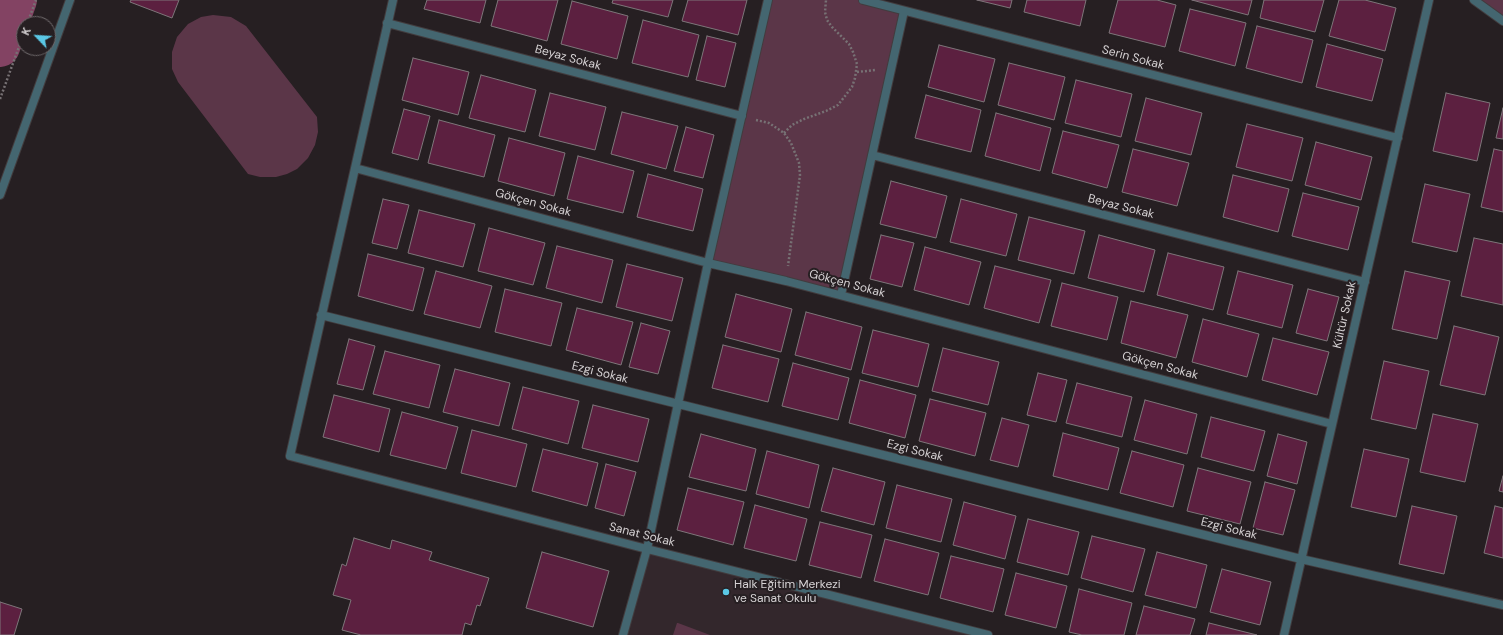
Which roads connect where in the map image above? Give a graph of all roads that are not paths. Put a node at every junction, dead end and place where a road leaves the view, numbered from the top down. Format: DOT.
graph roads {
  1 [pos="70,0"];
  2 [pos="393,0"];
  3 [pos="768,0"];
  4 [pos="863,0"];
  5 [pos="1429,0"];
  6 [pos="1474,0"];
  7 [pos="904,11"];
  8 [pos="1503,21"];
  9 [pos="388,23"];
  10 [pos="742,116"];
  11 [pos="1398,138"];
  12 [pos="872,155"];
  13 [pos="355,168"];
  14 [pos="0,195"];
  15 [pos="708,263"];
  16 [pos="1365,282"];
  17 [pos="841,295"];
  18 [pos="322,315"];
  19 [pos="679,405"];
  20 [pos="1332,424"];
  21 [pos="648,550"];
  22 [pos="1301,559"];
  23 [pos="1503,605"];
  24 [pos="623,635"];
  25 [pos="988,635"];
  26 [pos="1284,635"];
  1 -- 14 [label="street"];
  2 -- 9 [label="street"];
  3 -- 10 [label="street"];
  4 -- 7 [label="street, Serin Sokak"];
  5 -- 11 [label="street, Kültür Sokak"];
  6 -- 8 [label="street"];
  7 -- 11 [label="street, Serin Sokak"];
  7 -- 12 [label="street"];
  9 -- 10 [label="street, Beyaz Sokak"];
  9 -- 13 [label="street"];
  10 -- 15 [label="street"];
  11 -- 16 [label="street, Kültür Sokak"];
  12 -- 16 [label="street, Beyaz Sokak"];
  12 -- 17 [label="street"];
  13 -- 15 [label="street, Gökçen Sokak"];
  13 -- 18 [label="street"];
  15 -- 17 [label="street, Gökçen Sokak"];
  15 -- 19 [label="street"];
  16 -- 20 [label="street, Kültür Sokak"];
  17 -- 20 [label="street, Gökçen Sokak"];
  18 -- 19 [label="street, Ezgi Sokak"];
  18 -- 21 [label="street, Sanat Sokak"];
  19 -- 21 [label="street"];
  19 -- 22 [label="street, Ezgi Sokak"];
  20 -- 22 [label="street, Kültür Sokak"];
  21 -- 24 [label="street"];
  21 -- 25 [label="street, Sanat Sokak"];
  22 -- 23 [label="street, Ezgi Sokak"];
  22 -- 26 [label="street, Kültür Sokak"];
}
